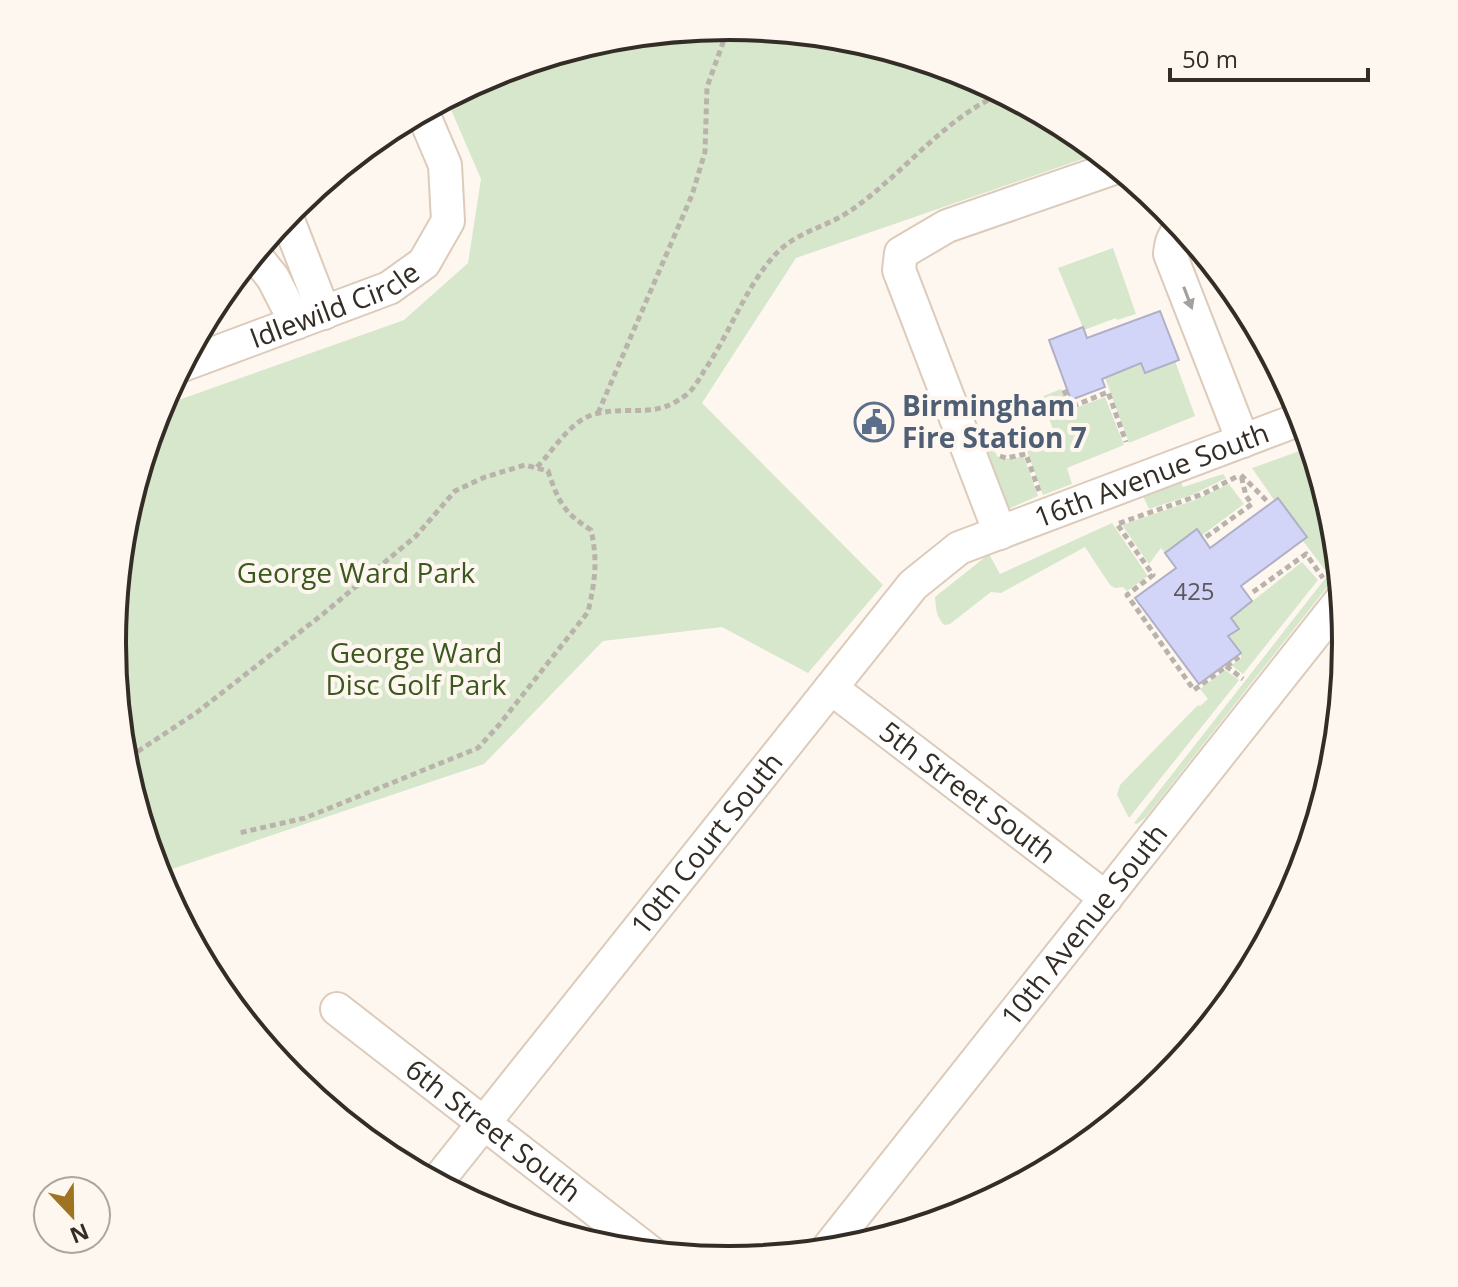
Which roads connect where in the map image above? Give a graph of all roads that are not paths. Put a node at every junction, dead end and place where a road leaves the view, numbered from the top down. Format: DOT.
graph roads {
  1 [pos="426,121"];
  2 [pos="1104,171"];
  3 [pos="290,230"];
  4 [pos="1175,237"];
  5 [pos="261,263"];
  6 [pos="310,318"];
  7 [pos="197,360"];
  8 [pos="1290,423"];
  9 [pos="1243,441"];
  10 [pos="1000,533"];
  11 [pos="1330,592"];
  12 [pos="831,688"];
  13 [pos="1106,898"];
  14 [pos="337,1009"];
  15 [pos="485,1121"];
  16 [pos="443,1175"];
  17 [pos="837,1237"];
  18 [pos="633,1239"];
  1 -- 6 [label="street, Idlewild Circle"];
  2 -- 10 [label="street"];
  3 -- 6 [label="street"];
  4 -- 9 [label="street, one-way"];
  5 -- 6 [label="street"];
  6 -- 7 [label="street, Idlewild Circle"];
  8 -- 9 [label="street, 16th Avenue South"];
  9 -- 10 [label="street, 16th Avenue South"];
  10 -- 12 [label="street, 10th Court South"];
  11 -- 13 [label="street, 10th Avenue South"];
  12 -- 13 [label="street, 5th Street South"];
  12 -- 15 [label="street, 10th Court South"];
  13 -- 17 [label="street, 10th Avenue South"];
  14 -- 15 [label="street, 6th Street South"];
  15 -- 16 [label="street, 10th Court South"];
  15 -- 18 [label="street, 6th Street South"];
}
